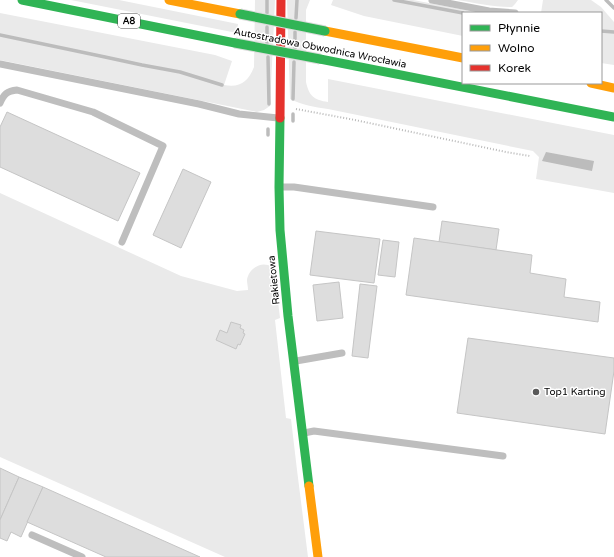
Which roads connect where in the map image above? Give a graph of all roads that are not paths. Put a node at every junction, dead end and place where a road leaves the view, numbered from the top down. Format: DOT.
graph roads {
  1 [pos="22,0"];
  2 [pos="169,0"];
  3 [pos="281,0"];
  4 [pos="432,0"];
  5 [pos="502,12"];
  6 [pos="462,58"];
  7 [pos="0,64"];
  8 [pos="596,84"];
  9 [pos="614,88"];
  10 [pos="0,103"];
  11 [pos="614,117"];
  12 [pos="280,118"];
  13 [pos="279,187"];
  14 [pos="433,207"];
  15 [pos="122,242"];
  16 [pos="342,353"];
  17 [pos="294,362"];
  18 [pos="303,432"];
  19 [pos="503,456"];
  20 [pos="32,535"];
  21 [pos="82,557"];
  22 [pos="318,557"];
  1 -- 11 [label="main road, Autostradowa Obwodnica Wrocławia / A8, bridge"];
  2 -- 6 [label="main road, Autostradowa Obwodnica Wrocławia, bridge"];
  3 -- 12 [label="main road, Rakietowa"];
  4 -- 5 [label="lane"];
  7 -- 12 [label="lane"];
  8 -- 9 [label="main road"];
  10 -- 15 [label="lane"];
  12 -- 13 [label="main road, Rakietowa"];
  13 -- 14 [label="lane"];
  13 -- 17 [label="main road, Rakietowa"];
  16 -- 17 [label="lane"];
  17 -- 18 [label="main road, Rakietowa"];
  18 -- 19 [label="lane"];
  18 -- 22 [label="main road, Rakietowa"];
  20 -- 21 [label="lane"];
}
